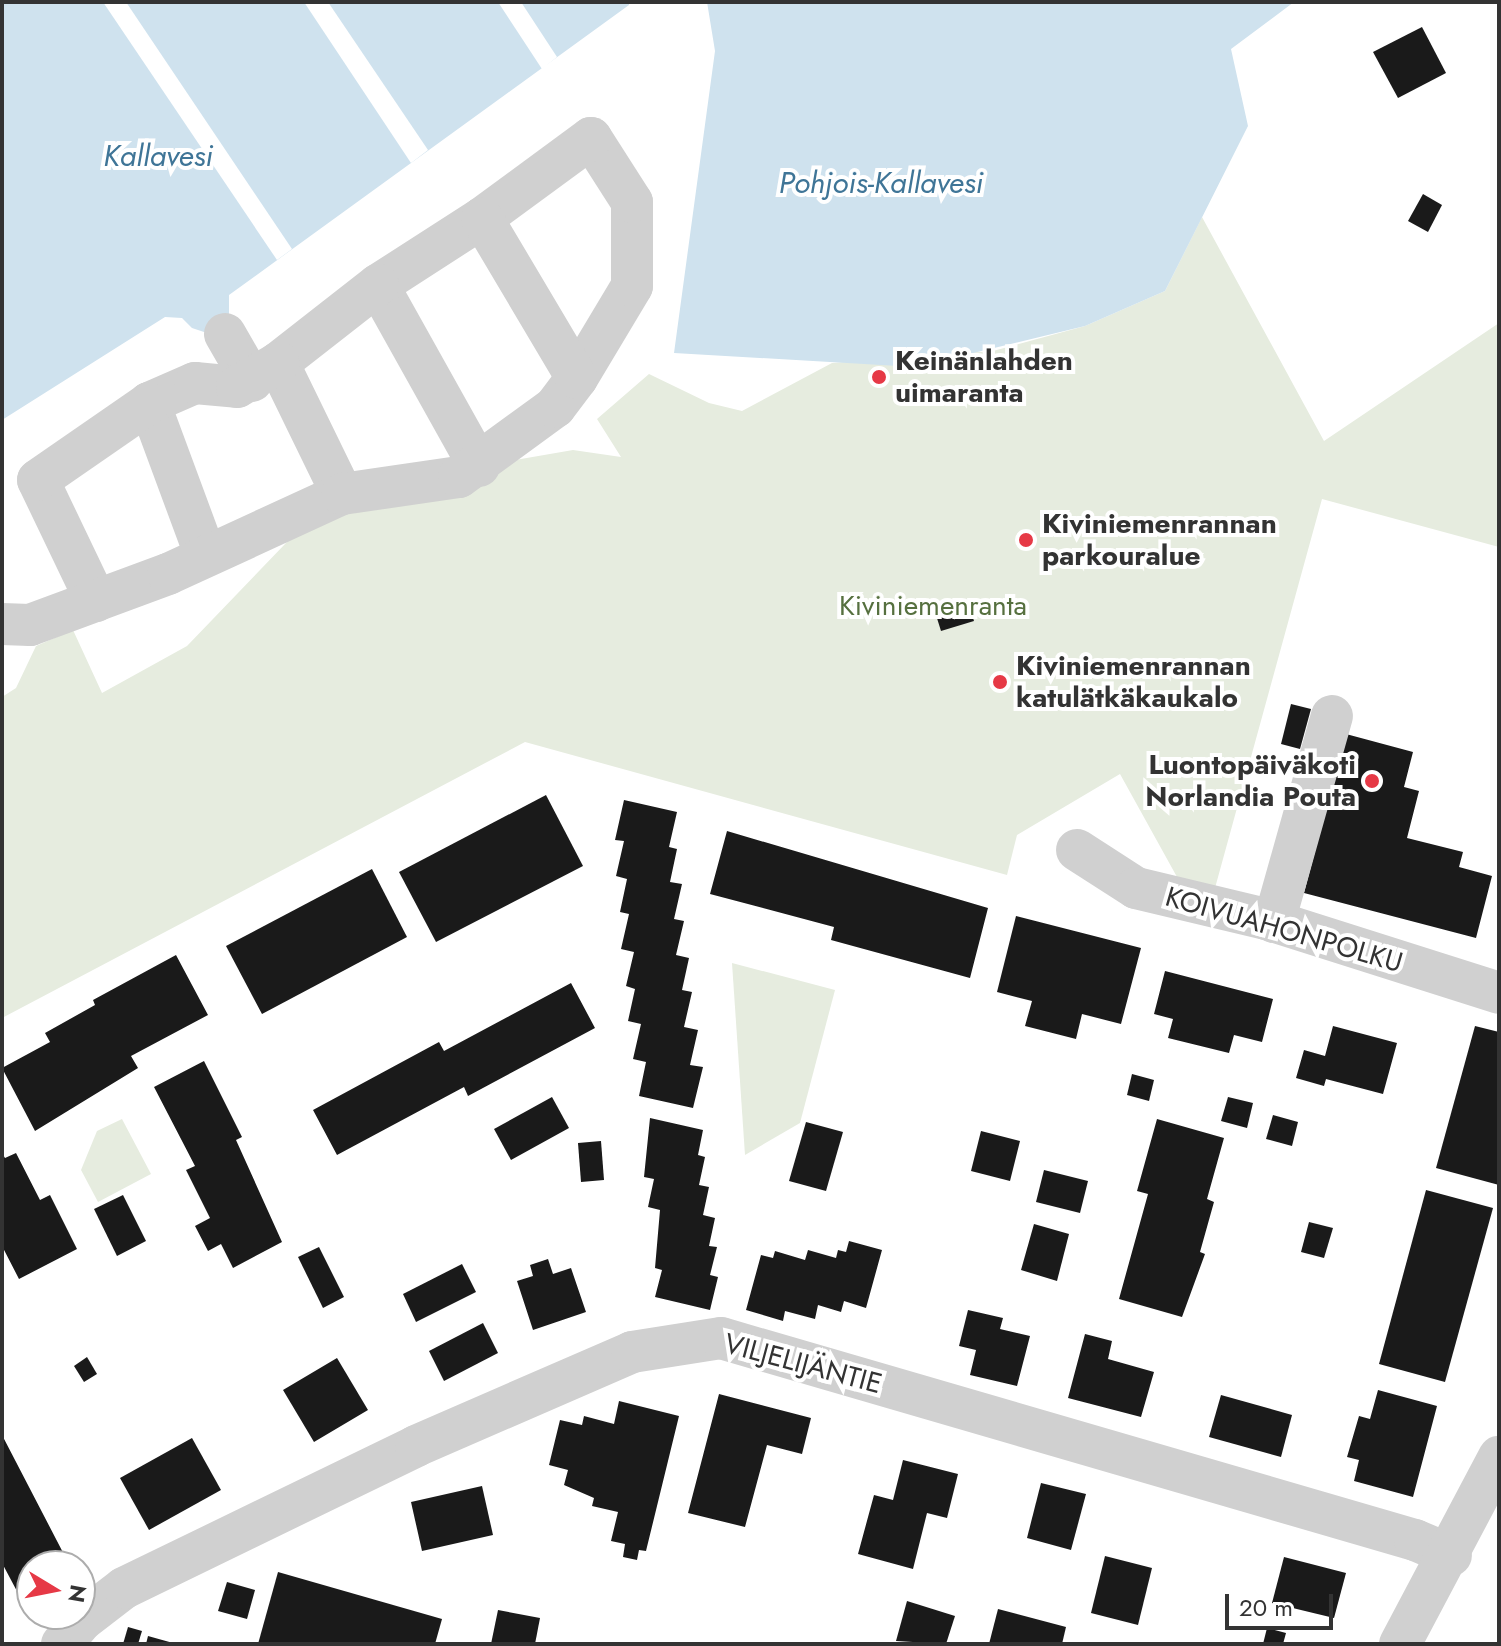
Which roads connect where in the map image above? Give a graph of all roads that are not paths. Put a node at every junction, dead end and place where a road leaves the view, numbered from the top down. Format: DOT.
graph roads {
  1 [pos="482,218"];
  2 [pos="378,285"];
  3 [pos="225,334"];
  4 [pos="265,372"];
  5 [pos="577,378"];
  6 [pos="149,403"];
  7 [pos="479,466"];
  8 [pos="342,494"];
  9 [pos="205,554"];
  10 [pos="96,601"];
  11 [pos="2,624"];
  12 [pos="1332,716"];
  13 [pos="1077,850"];
  14 [pos="1274,922"];
  15 [pos="1499,993"];
  16 [pos="1499,1457"];
  17 [pos="1451,1555"];
  18 [pos="62,1644"];
  19 [pos="1400,1644"];
  1 -- 2 [label="street"];
  1 -- 5 [label="street"];
  1 -- 5 [label="street"];
  2 -- 4 [label="street"];
  2 -- 7 [label="street"];
  3 -- 4 [label="street"];
  4 -- 6 [label="street"];
  4 -- 8 [label="street"];
  5 -- 7 [label="street"];
  6 -- 9 [label="street"];
  6 -- 10 [label="street"];
  7 -- 8 [label="street"];
  8 -- 9 [label="street"];
  9 -- 10 [label="street"];
  10 -- 11 [label="street"];
  12 -- 14 [label="street"];
  13 -- 14 [label="street, KOIVUAHONPOLKU"];
  14 -- 15 [label="street, KOIVUAHONPOLKU"];
  16 -- 17 [label="street"];
  17 -- 18 [label="street, VILJELIJÄNTIE"];
  17 -- 19 [label="street"];
}
